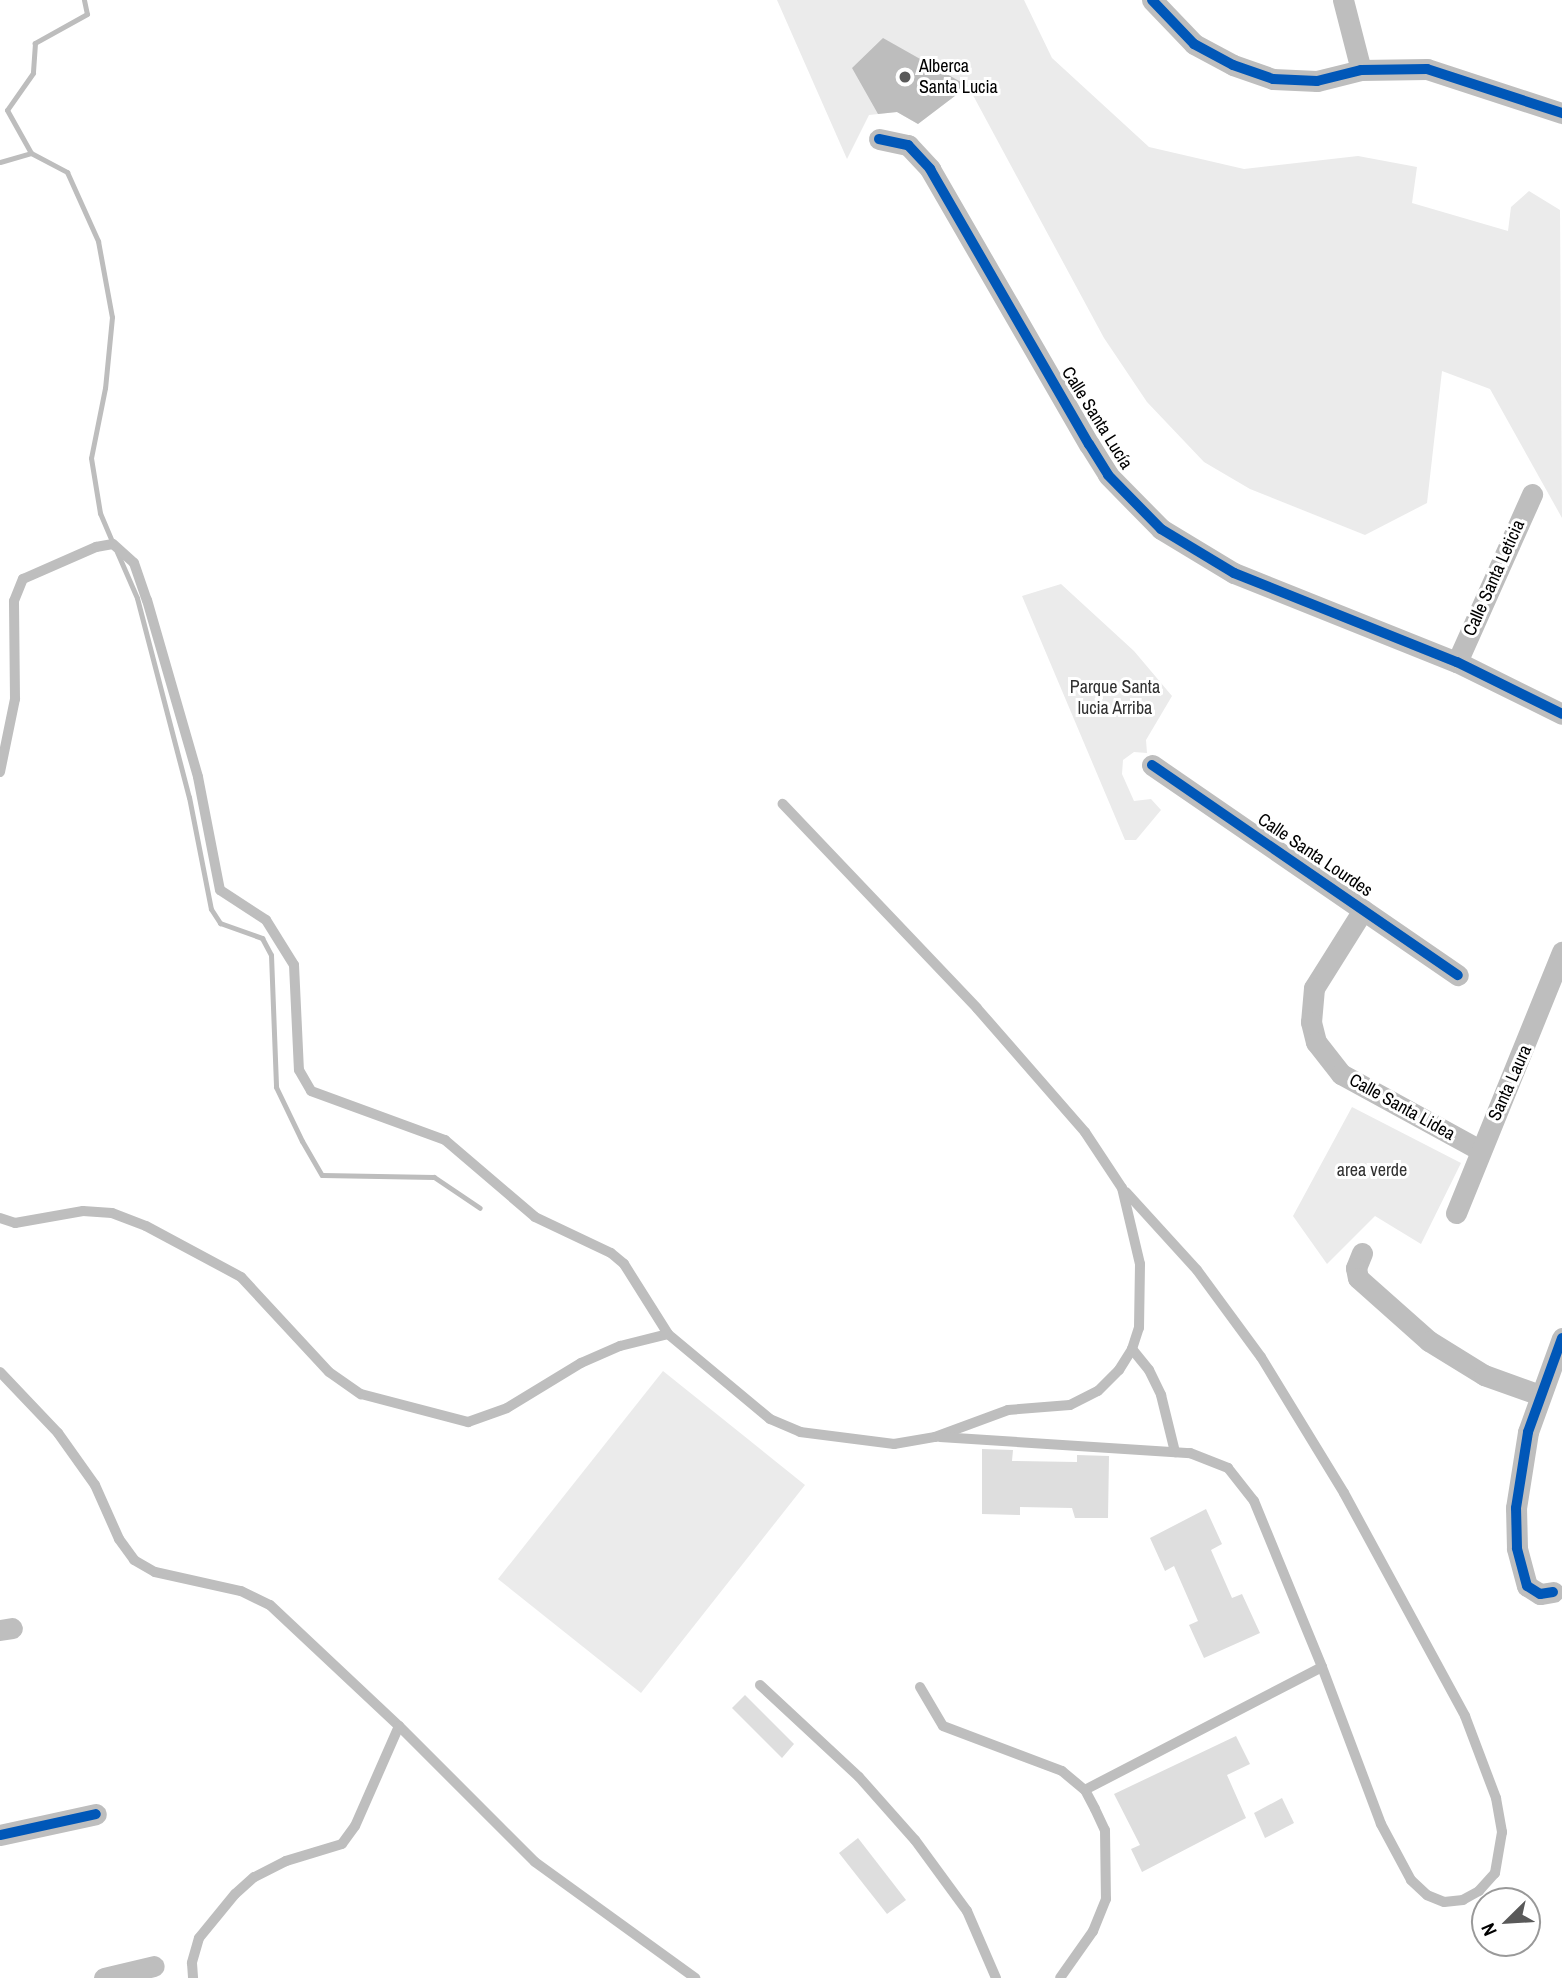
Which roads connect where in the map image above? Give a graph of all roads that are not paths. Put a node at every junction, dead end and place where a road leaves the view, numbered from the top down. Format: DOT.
graph roads {
  1 [pos="1152,0"];
  2 [pos="1343,0"];
  3 [pos="1361,70"];
  4 [pos="1562,113"];
  5 [pos="879,139"];
  6 [pos="1532,494"];
  7 [pos="1457,662"];
  8 [pos="1562,714"];
  9 [pos="1152,765"];
  10 [pos="0,772"];
  11 [pos="783,804"];
  12 [pos="1363,910"];
  13 [pos="1562,952"];
  14 [pos="1458,975"];
  15 [pos="1480,1150"];
  16 [pos="1122,1188"];
  17 [pos="1456,1213"];
  18 [pos="0,1219"];
  19 [pos="1362,1253"];
  20 [pos="668,1334"];
  21 [pos="1562,1338"];
  22 [pos="1132,1349"];
  23 [pos="0,1372"];
  24 [pos="1540,1395"];
  25 [pos="935,1437"];
  26 [pos="1175,1452"];
  27 [pos="1553,1592"];
  28 [pos="1322,1667"];
  29 [pos="760,1685"];
  30 [pos="920,1687"];
  31 [pos="399,1726"];
  32 [pos="1084,1790"];
  33 [pos="96,1814"];
  34 [pos="0,1835"];
  35 [pos="154,1966"];
  36 [pos="104,1978"];
  37 [pos="193,1978"];
  38 [pos="695,1978"];
  39 [pos="999,1978"];
  40 [pos="1060,1978"];
  1 -- 3 [label="street"];
  2 -- 3 [label="street"];
  3 -- 4 [label="street"];
  5 -- 7 [label="street, Calle Santa Lucía"];
  6 -- 7 [label="street, Calle Santa Leticia"];
  7 -- 8 [label="street, Calle Santa Lucía"];
  9 -- 12 [label="street, Calle Santa Lourdes"];
  10 -- 20 [label="lane"];
  11 -- 16 [label="lane"];
  12 -- 14 [label="street, Calle Santa Lourdes"];
  12 -- 15 [label="street, Calle Santa Lidea"];
  13 -- 15 [label="street, Santa Laura"];
  15 -- 17 [label="street, Santa Laura"];
  16 -- 22 [label="lane"];
  16 -- 28 [label="lane"];
  18 -- 20 [label="lane"];
  19 -- 24 [label="street"];
  20 -- 25 [label="lane"];
  21 -- 24 [label="street"];
  22 -- 25 [label="lane"];
  22 -- 26 [label="lane"];
  23 -- 31 [label="lane"];
  24 -- 27 [label="street"];
  25 -- 26 [label="lane"];
  26 -- 28 [label="lane"];
  28 -- 32 [label="lane"];
  29 -- 39 [label="lane"];
  30 -- 32 [label="lane"];
  31 -- 37 [label="lane"];
  31 -- 38 [label="lane"];
  32 -- 40 [label="lane"];
  33 -- 34 [label="street"];
  35 -- 36 [label="street"];
}
